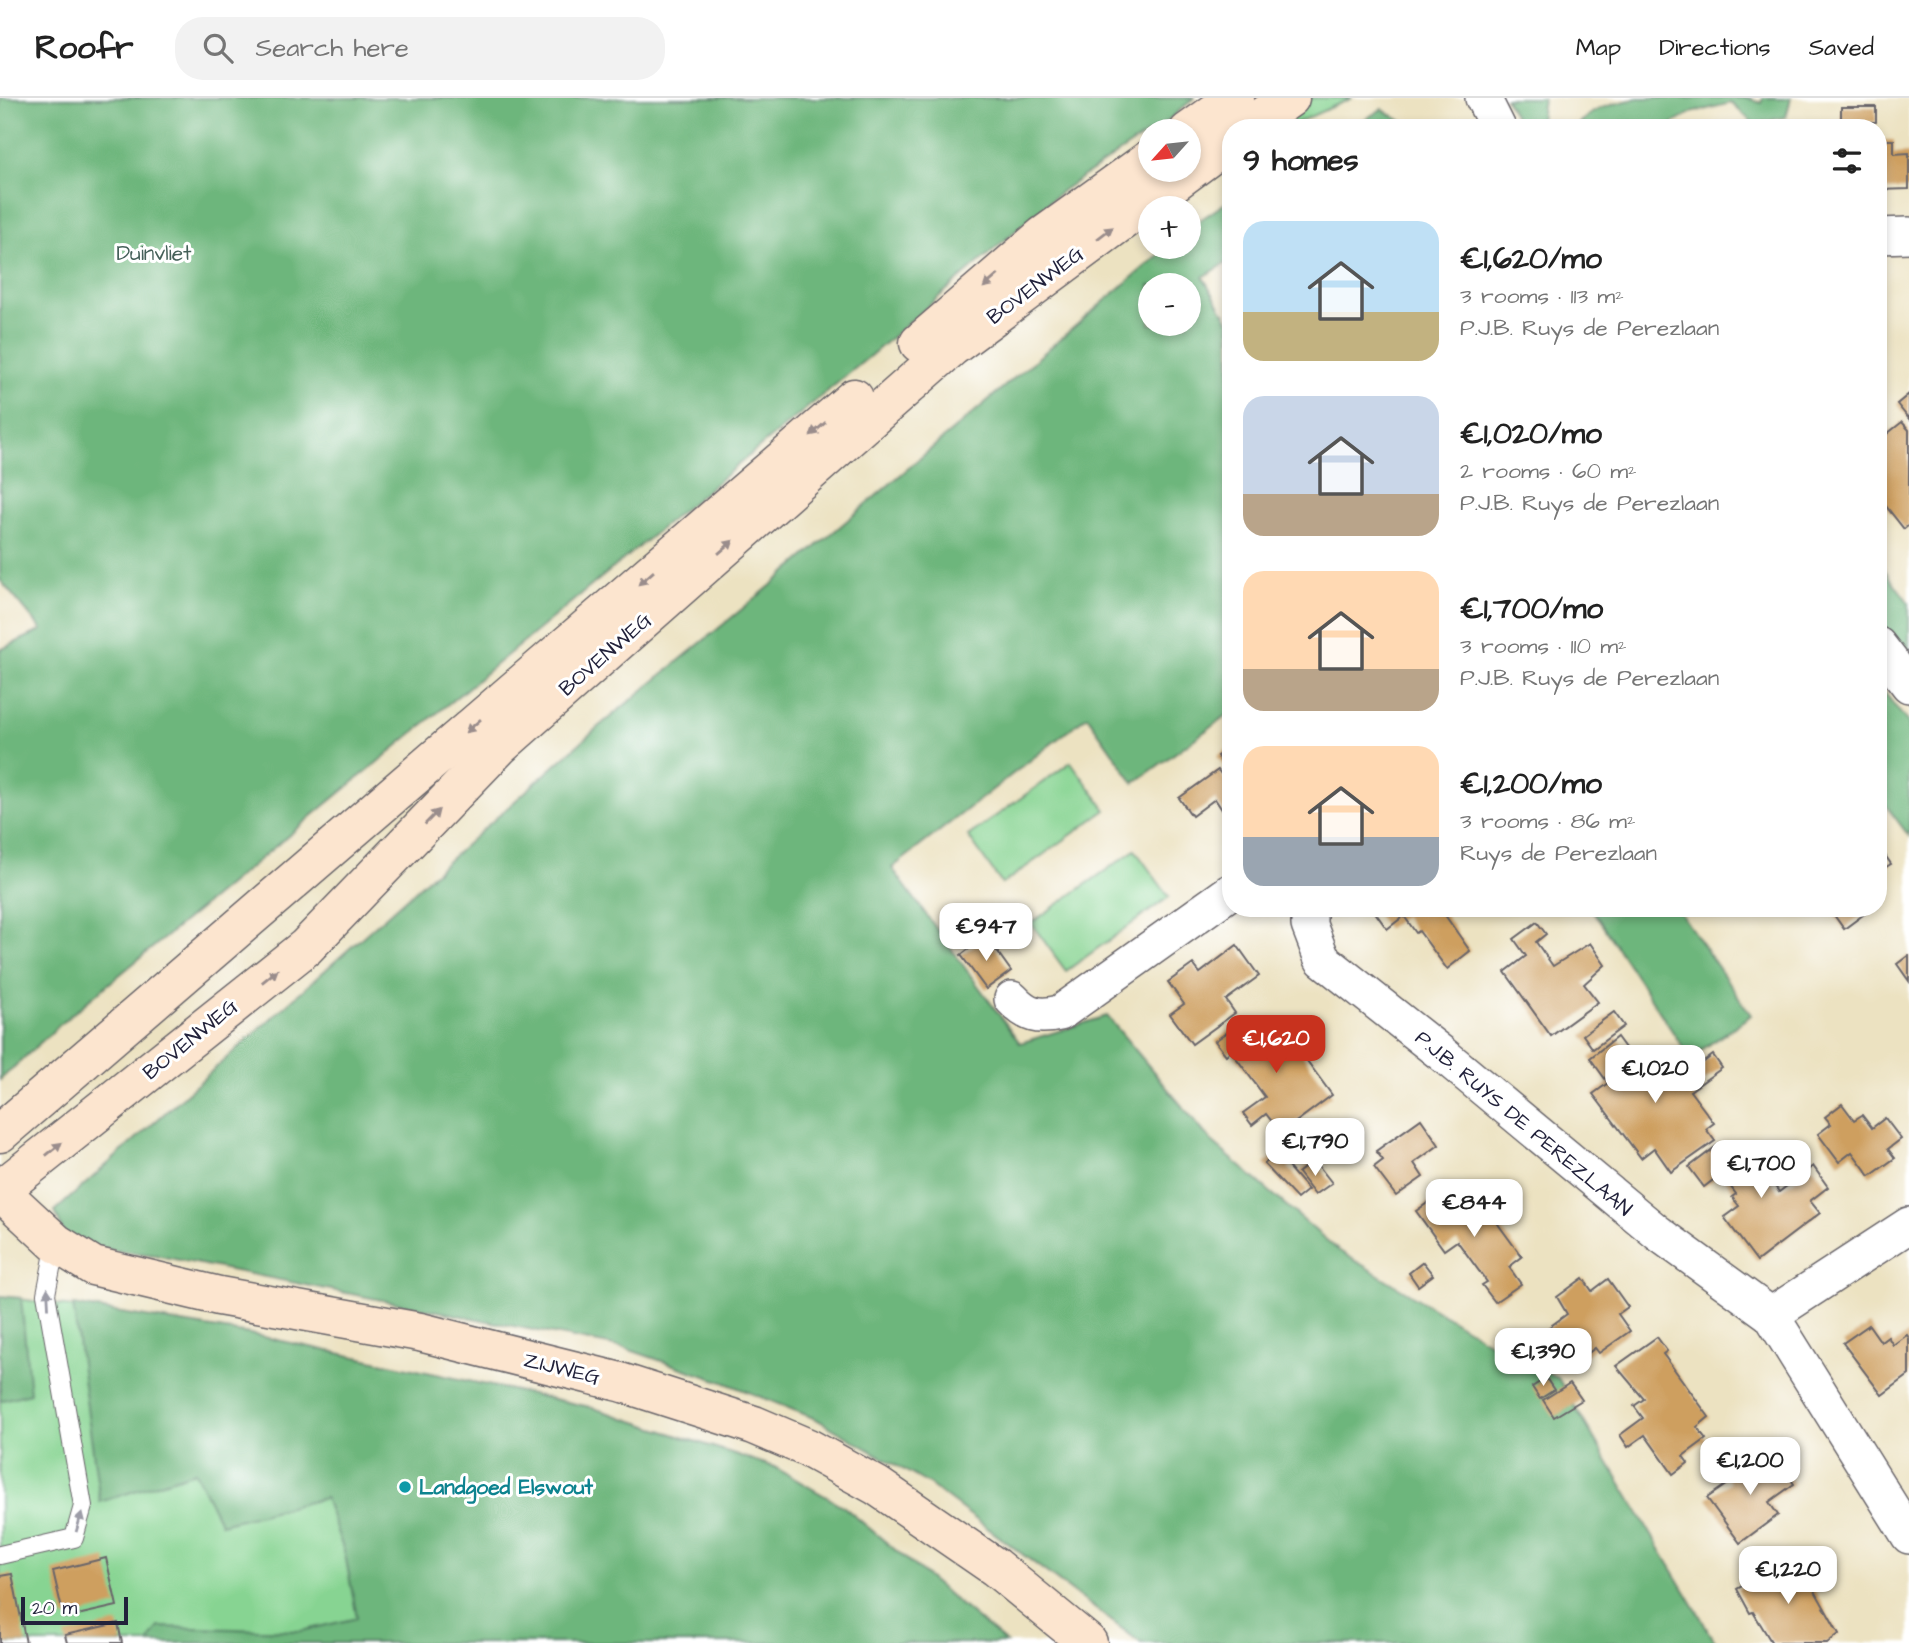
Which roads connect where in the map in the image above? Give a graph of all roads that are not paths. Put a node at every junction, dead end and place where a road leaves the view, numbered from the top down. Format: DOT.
graph roads {
  1 [pos="1235,98"];
  2 [pos="1290,98"];
  3 [pos="1483,98"];
  4 [pos="1260,119"];
  5 [pos="1494,119"];
  6 [pos="1201,123"];
  7 [pos="1222,147"];
  8 [pos="1138,168"];
  9 [pos="1909,235"];
  10 [pos="1887,236"];
  11 [pos="1887,657"];
  12 [pos="1909,685"];
  13 [pos="1222,898"];
  14 [pos="1309,917"];
  15 [pos="1012,999"];
  16 [pos="0,1133"];
  17 [pos="0,1191"];
  18 [pos="1909,1224"];
  19 [pos="56,1243"];
  20 [pos="1771,1315"];
  21 [pos="1909,1536"];
  22 [pos="0,1555"];
  23 [pos="1088,1643"];
  1 -- 6 [label="street"];
  2 -- 4 [label="street"];
  3 -- 5 [label="street"];
  17 -- 7 [label="street, BOVENWEG, one-way"];
  8 -- 16 [label="street, BOVENWEG, one-way"];
  9 -- 10 [label="street"];
  11 -- 12 [label="street"];
  13 -- 15 [label="street"];
  14 -- 20 [label="street, P.J.B. RUYS DE PEREZLAAN"];
  17 -- 19 [label="street, ZIJWEG"];
  18 -- 20 [label="street"];
  22 -- 19 [label="lane, one-way"];
  19 -- 23 [label="street, ZIJWEG"];
  20 -- 21 [label="street"];
}
